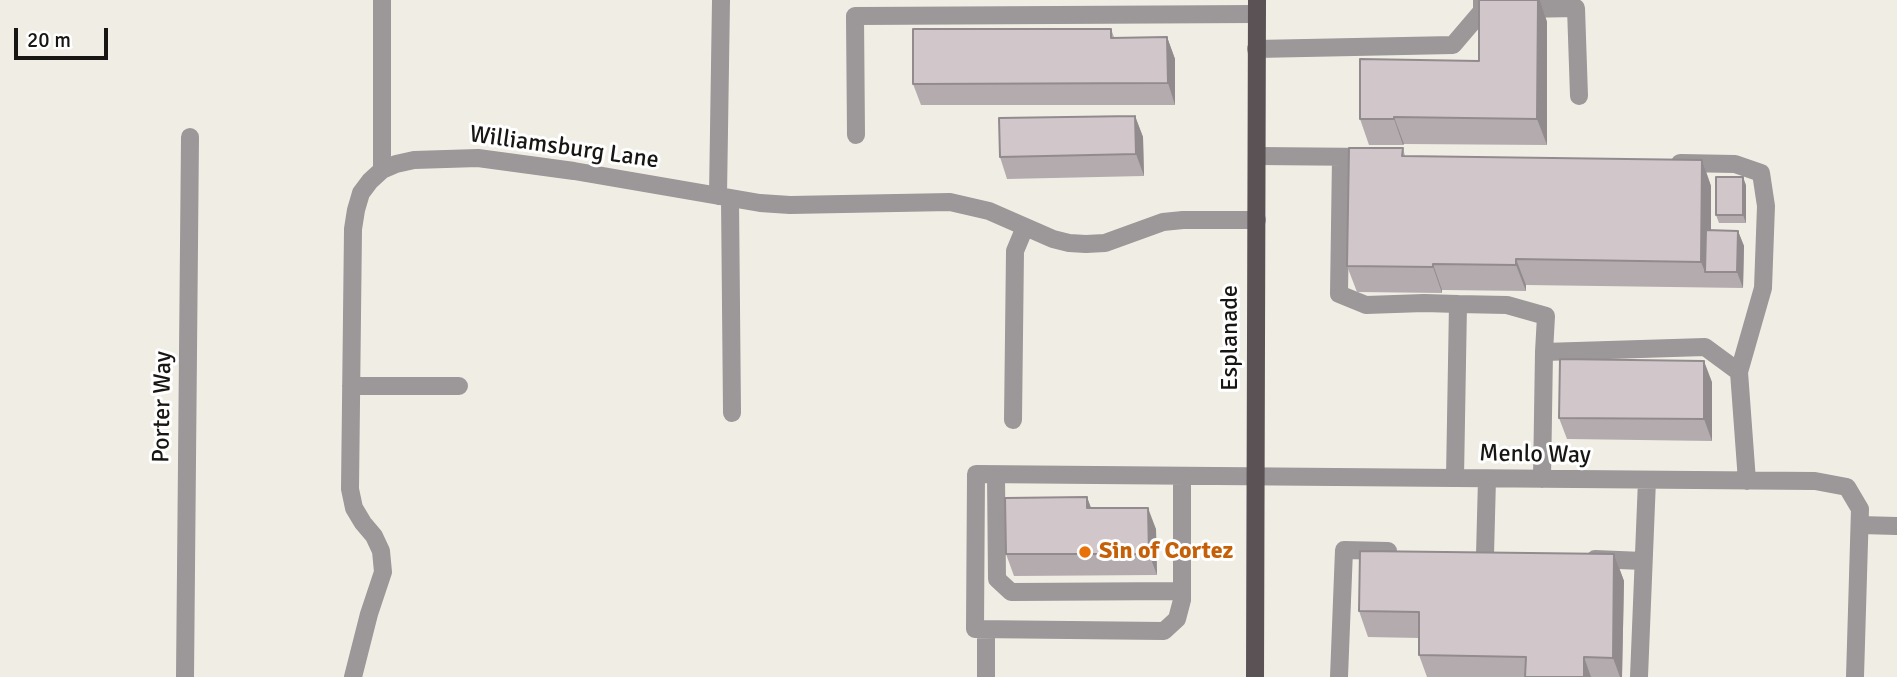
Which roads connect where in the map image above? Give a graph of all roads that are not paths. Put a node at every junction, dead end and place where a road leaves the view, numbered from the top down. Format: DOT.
graph roads {
  1 [pos="382,0"];
  2 [pos="721,0"];
  3 [pos="1576,4"];
  4 [pos="1257,7"];
  5 [pos="1492,8"];
  6 [pos="1256,48"];
  7 [pos="1579,96"];
  8 [pos="856,135"];
  9 [pos="190,137"];
  10 [pos="1257,156"];
  11 [pos="1341,157"];
  12 [pos="1390,157"];
  13 [pos="1665,162"];
  14 [pos="382,170"];
  15 [pos="724,197"];
  16 [pos="1257,220"];
  17 [pos="1025,227"];
  18 [pos="1458,304"];
  19 [pos="1544,352"];
  20 [pos="1739,372"];
  21 [pos="351,386"];
  22 [pos="459,386"];
  23 [pos="732,412"];
  24 [pos="1013,419"];
  25 [pos="996,475"];
  26 [pos="1182,476"];
  27 [pos="1255,477"];
  28 [pos="1455,478"];
  29 [pos="1487,479"];
  30 [pos="1542,479"];
  31 [pos="1647,480"];
  32 [pos="1747,481"];
  33 [pos="1860,525"];
  34 [pos="1897,526"];
  35 [pos="1408,552"];
  36 [pos="1485,555"];
  37 [pos="1577,559"];
  38 [pos="1643,561"];
  39 [pos="1182,591"];
  40 [pos="986,630"];
  41 [pos="185,677"];
  42 [pos="353,677"];
  43 [pos="986,677"];
  44 [pos="1255,677"];
  45 [pos="1339,677"];
  46 [pos="1639,677"];
  47 [pos="1855,677"];
  1 -- 14 [label="street"];
  2 -- 15 [label="street"];
  3 -- 5 [label="street"];
  3 -- 7 [label="street"];
  4 -- 6 [label="main road, Esplanade"];
  4 -- 8 [label="street"];
  5 -- 6 [label="street"];
  6 -- 10 [label="main road, Esplanade"];
  9 -- 41 [label="street, Porter Way"];
  10 -- 11 [label="street"];
  10 -- 16 [label="main road, Esplanade"];
  11 -- 12 [label="street"];
  11 -- 18 [label="street"];
  13 -- 20 [label="street"];
  14 -- 15 [label="street, Williamsburg Lane"];
  14 -- 21 [label="street"];
  15 -- 17 [label="street, Williamsburg Lane"];
  15 -- 23 [label="street"];
  16 -- 17 [label="street, Williamsburg Lane"];
  16 -- 27 [label="main road, Esplanade"];
  17 -- 24 [label="street"];
  18 -- 19 [label="street"];
  18 -- 28 [label="street"];
  19 -- 20 [label="street"];
  19 -- 30 [label="street"];
  20 -- 32 [label="street"];
  21 -- 22 [label="street"];
  21 -- 42 [label="street"];
  25 -- 26 [label="street, Menlo Way"];
  25 -- 39 [label="street"];
  25 -- 40 [label="street"];
  26 -- 27 [label="street, Menlo Way"];
  26 -- 39 [label="street"];
  27 -- 28 [label="street, Menlo Way"];
  27 -- 44 [label="main road, Esplanade"];
  28 -- 29 [label="street, Menlo Way"];
  29 -- 30 [label="street, Menlo Way"];
  29 -- 36 [label="street"];
  30 -- 31 [label="street, Menlo Way"];
  31 -- 32 [label="street, Menlo Way"];
  31 -- 38 [label="street"];
  32 -- 33 [label="street, Menlo Way"];
  33 -- 34 [label="street"];
  33 -- 47 [label="street"];
  35 -- 45 [label="street"];
  37 -- 38 [label="street"];
  38 -- 46 [label="street"];
  39 -- 40 [label="street"];
  40 -- 43 [label="street"];
}
